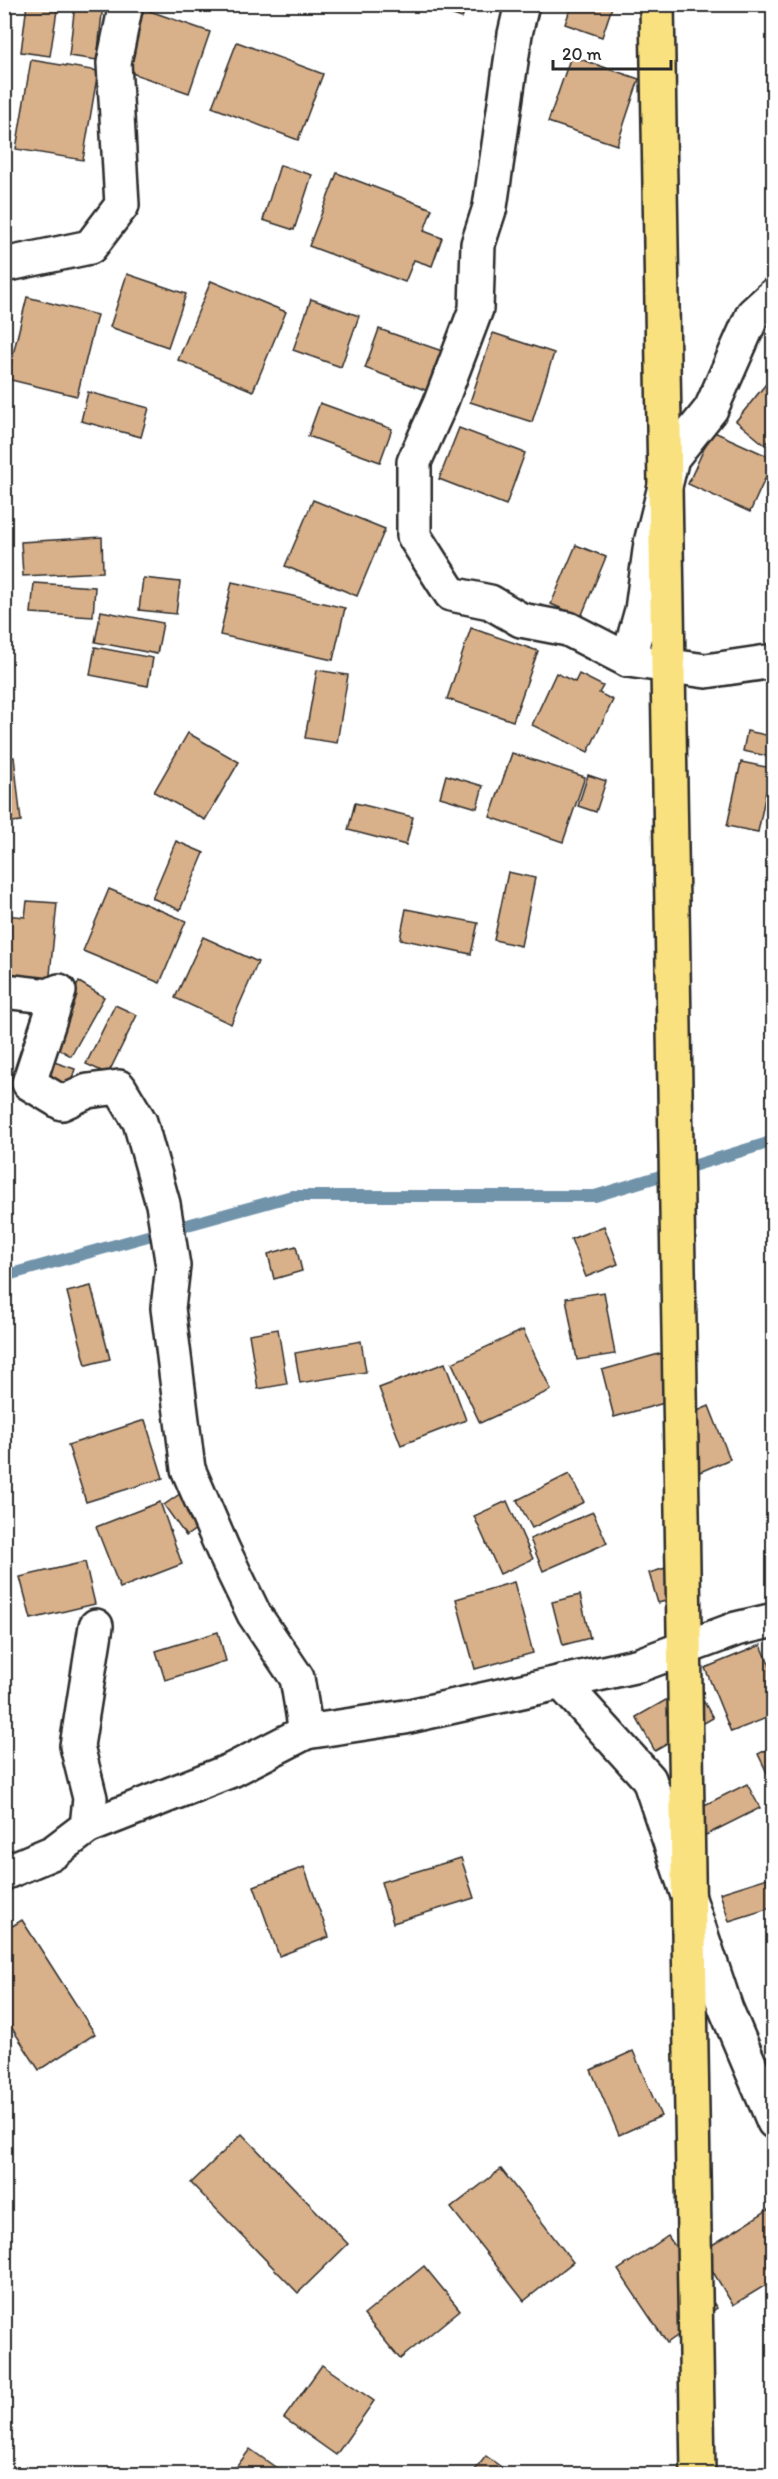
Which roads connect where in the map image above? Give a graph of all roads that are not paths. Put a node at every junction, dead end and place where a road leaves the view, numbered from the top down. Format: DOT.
graph roads {
  1 [pos="126,4"];
  2 [pos="522,4"];
  3 [pos="657,4"];
  4 [pos="4,265"];
  5 [pos="774,296"];
  6 [pos="628,660"];
  7 [pos="774,661"];
  8 [pos="4,991"];
  9 [pos="774,1620"];
  10 [pos="96,1626"];
  11 [pos="561,1682"];
  12 [pos="306,1732"];
  13 [pos="87,1827"];
  14 [pos="4,1873"];
  15 [pos="774,2122"];
  16 [pos="698,2475"];
  1 -- 4 [label="street"];
  2 -- 6 [label="street"];
  3 -- 16 [label="highway"];
  5 -- 6 [label="street"];
  6 -- 7 [label="street"];
  8 -- 12 [label="street"];
  9 -- 11 [label="street"];
  10 -- 13 [label="street"];
  11 -- 12 [label="street"];
  11 -- 15 [label="street"];
  12 -- 13 [label="street"];
  13 -- 14 [label="street"];
}
